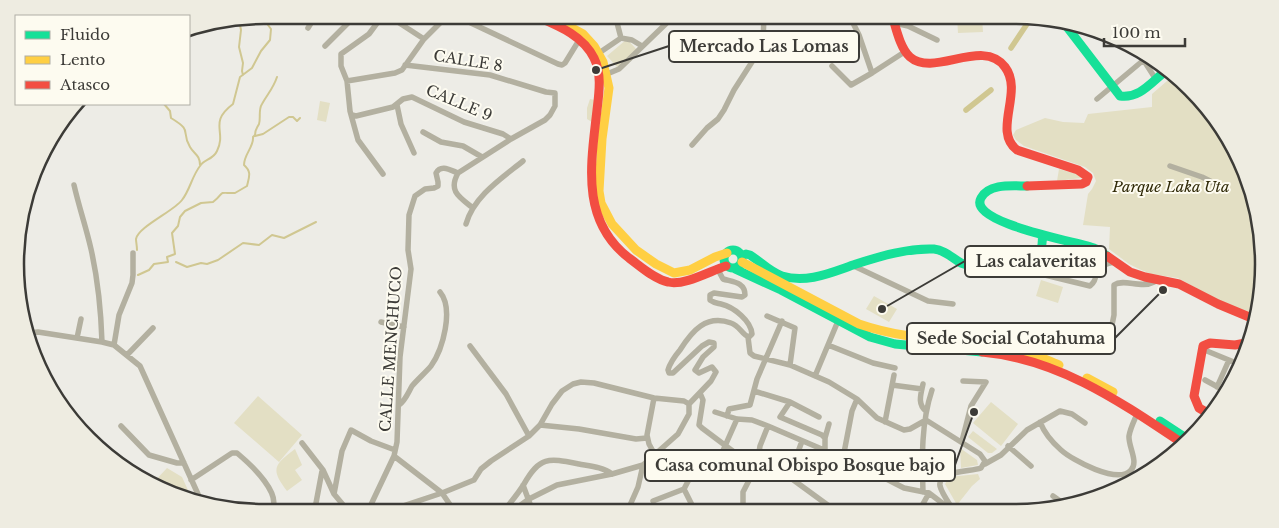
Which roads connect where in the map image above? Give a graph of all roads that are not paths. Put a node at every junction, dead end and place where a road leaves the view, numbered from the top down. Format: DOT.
graph roads {
  1 [pos="310,24"];
  2 [pos="347,24"];
  3 [pos="376,24"];
  4 [pos="401,24"];
  5 [pos="439,24"];
  6 [pos="473,24"];
  7 [pos="554,24"];
  8 [pos="562,24"];
  9 [pos="617,24"];
  10 [pos="665,24"];
  11 [pos="763,24"];
  12 [pos="854,24"];
  13 [pos="895,24"];
  14 [pos="904,24"];
  15 [pos="308,28"];
  16 [pos="1069,30"];
  17 [pos="581,36"];
  18 [pos="621,38"];
  19 [pos="424,39"];
  20 [pos="937,40"];
  21 [pos="325,46"];
  22 [pos="642,46"];
  23 [pos="906,51"];
  24 [pos="600,59"];
  25 [pos="1142,60"];
  26 [pos="1148,64"];
  27 [pos="405,65"];
  28 [pos="832,66"];
  29 [pos="872,73"];
  30 [pos="607,74"];
  31 [pos="1162,74"];
  32 [pos="1155,78"];
  33 [pos="346,81"];
  34 [pos="1112,85"];
  35 [pos="1097,99"];
  36 [pos="397,105"];
  37 [pos="352,115"];
  38 [pos="423,132"];
  39 [pos="511,139"];
  40 [pos="692,145"];
  41 [pos="414,153"];
  42 [pos="482,157"];
  43 [pos="523,160"];
  44 [pos="1170,166"];
  45 [pos="458,173"];
  46 [pos="383,174"];
  47 [pos="1208,180"];
  48 [pos="74,185"];
  49 [pos="473,208"];
  50 [pos="466,224"];
  51 [pos="1042,235"];
  52 [pos="133,253"];
  53 [pos="726,253"];
  54 [pos="1114,262"];
  55 [pos="732,264"];
  56 [pos="854,265"];
  57 [pos="1045,276"];
  58 [pos="1156,278"];
  59 [pos="440,292"];
  60 [pos="953,304"];
  61 [pos="767,316"];
  62 [pos="1250,316"];
  63 [pos="81,318"];
  64 [pos="782,321"];
  65 [pos="838,321"];
  66 [pos="382,322"];
  67 [pos="404,327"];
  68 [pos="153,328"];
  69 [pos="34,332"];
  70 [pos="748,337"];
  71 [pos="77,338"];
  72 [pos="102,342"];
  73 [pos="1093,342"];
  74 [pos="1241,344"];
  75 [pos="114,345"];
  76 [pos="828,345"];
  77 [pos="470,346"];
  78 [pos="1202,349"];
  79 [pos="127,355"];
  80 [pos="766,360"];
  81 [pos="1230,360"];
  82 [pos="1234,362"];
  83 [pos="790,365"];
  84 [pos="895,368"];
  85 [pos="894,375"];
  86 [pos="815,376"];
  87 [pos="963,380"];
  88 [pos="1205,380"];
  89 [pos="892,385"];
  90 [pos="1217,387"];
  91 [pos="1220,389"];
  92 [pos="932,390"];
  93 [pos="754,391"];
  94 [pos="700,393"];
  95 [pos="654,398"];
  96 [pos="857,399"];
  97 [pos="790,402"];
  98 [pos="690,404"];
  99 [pos="399,405"];
  100 [pos="926,411"];
  101 [pos="1205,411"];
  102 [pos="715,412"];
  103 [pos="1137,414"];
  104 [pos="727,416"];
  105 [pos="819,417"];
  106 [pos="737,419"];
  107 [pos="926,420"];
  108 [pos="885,422"];
  109 [pos="1040,422"];
  110 [pos="1085,423"];
  111 [pos="829,424"];
  112 [pos="540,425"];
  113 [pos="121,426"];
  114 [pos="768,426"];
  115 [pos="529,436"];
  116 [pos="1183,436"];
  117 [pos="647,438"];
  118 [pos="825,438"];
  119 [pos="962,441"];
  120 [pos="1178,441"];
  121 [pos="802,442"];
  122 [pos="302,443"];
  123 [pos="1008,446"];
  124 [pos="726,447"];
  125 [pos="825,451"];
  126 [pos="394,453"];
  127 [pos="655,456"];
  128 [pos="843,458"];
  129 [pos="698,462"];
  130 [pos="184,463"];
  131 [pos="717,464"];
  132 [pos="984,464"];
  133 [pos="643,465"];
  134 [pos="757,465"];
  135 [pos="1031,466"];
  136 [pos="323,470"];
  137 [pos="612,474"];
  138 [pos="789,477"];
  139 [pos="191,480"];
  140 [pos="523,485"];
  141 [pos="684,489"];
  142 [pos="442,493"];
  143 [pos="926,493"];
  144 [pos="334,494"];
  145 [pos="198,495"];
  146 [pos="1053,496"];
  147 [pos="529,499"];
  148 [pos="1059,500"];
  149 [pos="653,501"];
  150 [pos="274,504"];
  151 [pos="316,504"];
  152 [pos="342,504"];
  153 [pos="370,504"];
  154 [pos="409,504"];
  155 [pos="450,504"];
  156 [pos="509,504"];
  157 [pos="522,504"];
  158 [pos="531,504"];
  159 [pos="631,504"];
  160 [pos="692,504"];
  161 [pos="743,504"];
  162 [pos="826,504"];
  163 [pos="922,504"];
  164 [pos="943,504"];
  165 [pos="950,504"];
  1 -- 15 [label="street"];
  2 -- 21 [label="street"];
  3 -- 33 [label="street"];
  4 -- 19 [label="street"];
  5 -- 19 [label="street"];
  6 -- 17 [label="street"];
  7 -- 17 [label="main road"];
  8 -- 17 [label="main road"];
  9 -- 18 [label="street"];
  10 -- 22 [label="street"];
  11 -- 40 [label="street"];
  12 -- 29 [label="street"];
  13 -- 23 [label="main road"];
  14 -- 20 [label="street"];
  16 -- 34 [label="main road"];
  17 -- 24 [label="main road"];
  18 -- 22 [label="street"];
  18 -- 24 [label="street"];
  19 -- 27 [label="street"];
  22 -- 30 [label="street"];
  23 -- 29 [label="street"];
  23 -- 51 [label="main road"];
  24 -- 30 [label="main road"];
  24 -- 55 [label="main road"];
  25 -- 34 [label="street"];
  26 -- 32 [label="street"];
  27 -- 33 [label="street"];
  27 -- 39 [label="street, CALLE 8"];
  28 -- 29 [label="street"];
  30 -- 53 [label="main road"];
  31 -- 32 [label="main road"];
  32 -- 34 [label="main road"];
  33 -- 37 [label="street"];
  34 -- 35 [label="street"];
  36 -- 37 [label="street"];
  36 -- 39 [label="street, CALLE 9"];
  36 -- 41 [label="street"];
  37 -- 46 [label="street"];
  38 -- 42 [label="street"];
  39 -- 42 [label="street"];
  42 -- 45 [label="street"];
  43 -- 49 [label="street"];
  44 -- 47 [label="street"];
  45 -- 49 [label="street"];
  45 -- 67 [label="street, CALLE MENCHUCO"];
  48 -- 72 [label="street"];
  49 -- 50 [label="street"];
  51 -- 54 [label="main road"];
  51 -- 56 [label="main road"];
  52 -- 75 [label="street"];
  53 -- 55 [label="main road"];
  53 -- 55 [label="main road"];
  54 -- 57 [label="street"];
  54 -- 58 [label="main road"];
  55 -- 56 [label="main road"];
  55 -- 65 [label="main road"];
  55 -- 70 [label="street"];
  55 -- 116 [label="main road"];
  56 -- 60 [label="street"];
  58 -- 62 [label="main road"];
  58 -- 73 [label="street"];
  59 -- 99 [label="street"];
  61 -- 64 [label="street"];
  63 -- 71 [label="street"];
  64 -- 80 [label="street"];
  64 -- 83 [label="street"];
  65 -- 76 [label="street"];
  65 -- 103 [label="main road"];
  66 -- 67 [label="street"];
  67 -- 99 [label="street, CALLE MENCHUCO"];
  68 -- 79 [label="street"];
  69 -- 71 [label="street"];
  70 -- 80 [label="street"];
  70 -- 94 [label="street"];
  71 -- 72 [label="street"];
  72 -- 75 [label="street"];
  74 -- 78 [label="main road"];
  75 -- 79 [label="street"];
  76 -- 84 [label="street"];
  76 -- 86 [label="street"];
  77 -- 115 [label="street"];
  78 -- 81 [label="street"];
  78 -- 101 [label="main road"];
  79 -- 130 [label="street"];
  80 -- 83 [label="street"];
  80 -- 93 [label="street"];
  81 -- 82 [label="street"];
  81 -- 90 [label="street"];
  83 -- 86 [label="street"];
  85 -- 89 [label="street"];
  86 -- 96 [label="street"];
  87 -- 119 [label="street"];
  88 -- 90 [label="street"];
  89 -- 100 [label="street"];
  89 -- 108 [label="street"];
  90 -- 91 [label="street"];
  92 -- 100 [label="street"];
  93 -- 97 [label="street"];
  93 -- 104 [label="street"];
  94 -- 98 [label="street"];
  94 -- 124 [label="street"];
  95 -- 98 [label="street"];
  95 -- 112 [label="street"];
  95 -- 117 [label="street"];
  96 -- 108 [label="street"];
  96 -- 128 [label="street"];
  97 -- 105 [label="street"];
  97 -- 118 [label="street"];
  98 -- 127 [label="street"];
  99 -- 126 [label="street, CALLE MENCHUCO"];
  100 -- 107 [label="street"];
  102 -- 104 [label="street"];
  103 -- 109 [label="street"];
  103 -- 120 [label="main road"];
  104 -- 106 [label="street"];
  106 -- 114 [label="street"];
  106 -- 124 [label="street"];
  107 -- 108 [label="street"];
  107 -- 119 [label="street"];
  107 -- 143 [label="street"];
  109 -- 110 [label="street"];
  109 -- 123 [label="street"];
  111 -- 118 [label="street"];
  112 -- 115 [label="street"];
  112 -- 117 [label="street"];
  113 -- 130 [label="street"];
  114 -- 121 [label="street"];
  114 -- 134 [label="street"];
  115 -- 142 [label="street"];
  117 -- 127 [label="street"];
  118 -- 125 [label="street"];
  119 -- 132 [label="street"];
  121 -- 125 [label="street"];
  121 -- 138 [label="street"];
  122 -- 136 [label="street"];
  123 -- 132 [label="street"];
  123 -- 135 [label="street"];
  124 -- 131 [label="street"];
  124 -- 134 [label="street"];
  125 -- 128 [label="street"];
  126 -- 142 [label="street"];
  126 -- 144 [label="street"];
  126 -- 153 [label="street, CALLE MENCHUCO"];
  127 -- 133 [label="street"];
  128 -- 143 [label="street"];
  129 -- 141 [label="street"];
  130 -- 139 [label="street"];
  132 -- 165 [label="street"];
  133 -- 137 [label="street"];
  133 -- 159 [label="street"];
  134 -- 138 [label="street"];
  134 -- 161 [label="street"];
  136 -- 144 [label="street"];
  136 -- 151 [label="street"];
  137 -- 140 [label="street"];
  137 -- 147 [label="street"];
  138 -- 162 [label="street"];
  139 -- 145 [label="street"];
  139 -- 150 [label="street"];
  140 -- 147 [label="street"];
  140 -- 156 [label="street"];
  141 -- 149 [label="street"];
  141 -- 160 [label="street"];
  142 -- 154 [label="street"];
  142 -- 155 [label="street"];
  143 -- 163 [label="street"];
  143 -- 164 [label="street"];
  144 -- 152 [label="street"];
  146 -- 148 [label="street"];
  147 -- 157 [label="street"];
  147 -- 158 [label="street"];
}
